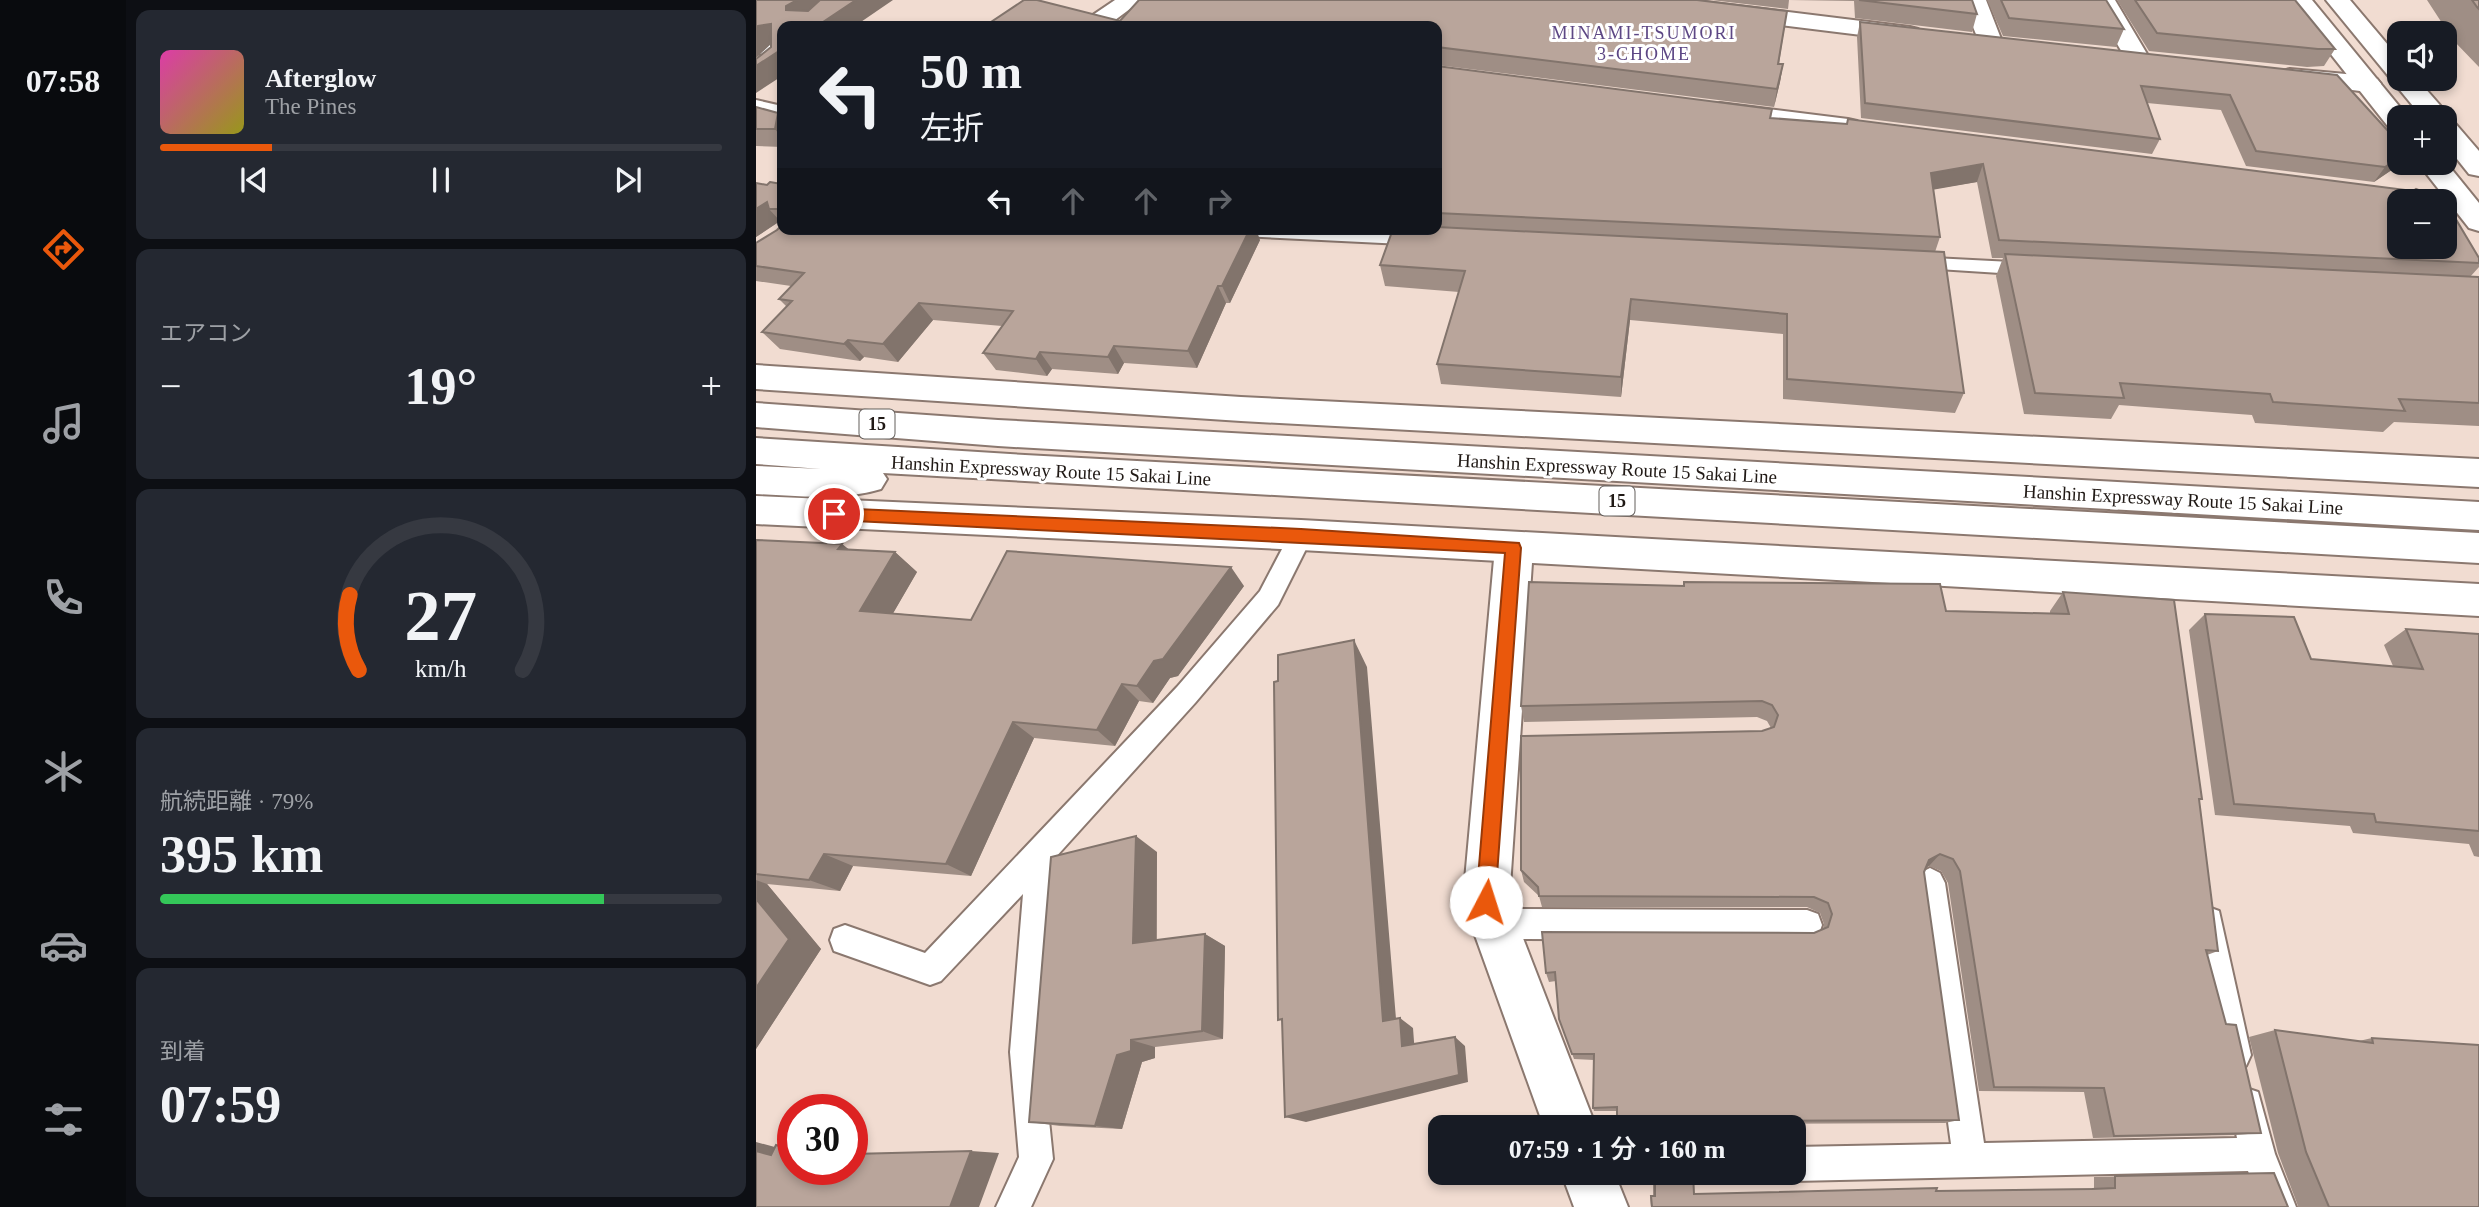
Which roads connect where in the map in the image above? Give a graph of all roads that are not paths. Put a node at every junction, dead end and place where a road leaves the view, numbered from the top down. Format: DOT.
graph roads {
  1 [pos="1130,0"];
  2 [pos="1974,0"];
  3 [pos="2103,0"];
  4 [pos="2300,0"];
  5 [pos="2338,0"];
  6 [pos="1645,1"];
  7 [pos="1739,6"];
  8 [pos="1099,21"];
  9 [pos="1937,37"];
  10 [pos="1964,40"];
  11 [pos="1992,44"];
  12 [pos="2018,47"];
  13 [pos="775,48"];
  14 [pos="2111,57"];
  15 [pos="2138,59"];
  16 [pos="2387,59"];
  17 [pos="2166,62"];
  18 [pos="756,72"];
  19 [pos="2263,73"];
  20 [pos="2368,84"];
  21 [pos="2414,91"];
  22 [pos="2426,105"];
  23 [pos="756,108"];
  24 [pos="1700,108"];
  25 [pos="2387,108"];
  26 [pos="777,113"];
  27 [pos="1866,129"];
  28 [pos="2457,142"];
  29 [pos="2479,169"];
  30 [pos="2441,175"];
  31 [pos="2467,210"];
  32 [pos="1341,235"];
  33 [pos="1441,240"];
  34 [pos="1898,262"];
  35 [pos="2050,270"];
  36 [pos="756,377"];
  37 [pos="756,415"];
  38 [pos="756,451"];
  39 [pos="1025,469"];
  40 [pos="2479,472"];
  41 [pos="756,480"];
  42 [pos="756,510"];
  43 [pos="2479,516"];
  44 [pos="1301,535"];
  45 [pos="1514,548"];
  46 [pos="2479,548"];
  47 [pos="2479,600"];
  48 [pos="1040,854"];
  49 [pos="1930,883"];
  50 [pos="2205,894"];
  51 [pos="1494,923"];
  52 [pos="1807,925"];
  53 [pos="845,940"];
  54 [pos="1566,1115"];
  55 [pos="2258,1154"];
  56 [pos="1970,1160"];
  57 [pos="1806,1164"];
  58 [pos="1592,1185"];
  59 [pos="1013,1207"];
  60 [pos="1601,1207"];
  61 [pos="2279,1207"];
  1 -- 8 [label="main road"];
  2 -- 11 [label="main road"];
  3 -- 15 [label="main road"];
  4 -- 20 [label="main road"];
  5 -- 16 [label="main road"];
  6 -- 7 [label="main road"];
  7 -- 9 [label="main road"];
  10 -- 11 [label="main road"];
  11 -- 12 [label="main road"];
  13 -- 18 [label="main road"];
  14 -- 15 [label="main road"];
  15 -- 17 [label="main road"];
  19 -- 20 [label="main road"];
  20 -- 25 [label="main road"];
  21 -- 22 [label="main road"];
  23 -- 26 [label="main road"];
  24 -- 27 [label="main road"];
  28 -- 29 [label="main road"];
  30 -- 31 [label="main road"];
  32 -- 33 [label="lane"];
  34 -- 35 [label="lane"];
  36 -- 40 [label="main road"];
  37 -- 43 [label="main road, Hanshin Expressway Route 15 Sakai Line / 15"];
  38 -- 39 [label="main road, Hanshin Expressway Route 15 Sakai Line / 15"];
  39 -- 41 [label="main road"];
  39 -- 46 [label="main road, Hanshin Expressway Route 15 Sakai Line / 15"];
  42 -- 44 [label="main road"];
  44 -- 45 [label="main road"];
  44 -- 48 [label="lane"];
  45 -- 47 [label="main road"];
  45 -- 51 [label="main road"];
  48 -- 53 [label="lane"];
  48 -- 59 [label="lane"];
  49 -- 56 [label="lane"];
  50 -- 55 [label="lane"];
  51 -- 52 [label="lane"];
  51 -- 54 [label="main road"];
  55 -- 56 [label="lane"];
  55 -- 61 [label="lane"];
  56 -- 57 [label="lane"];
  58 -- 60 [label="main road"];
}
